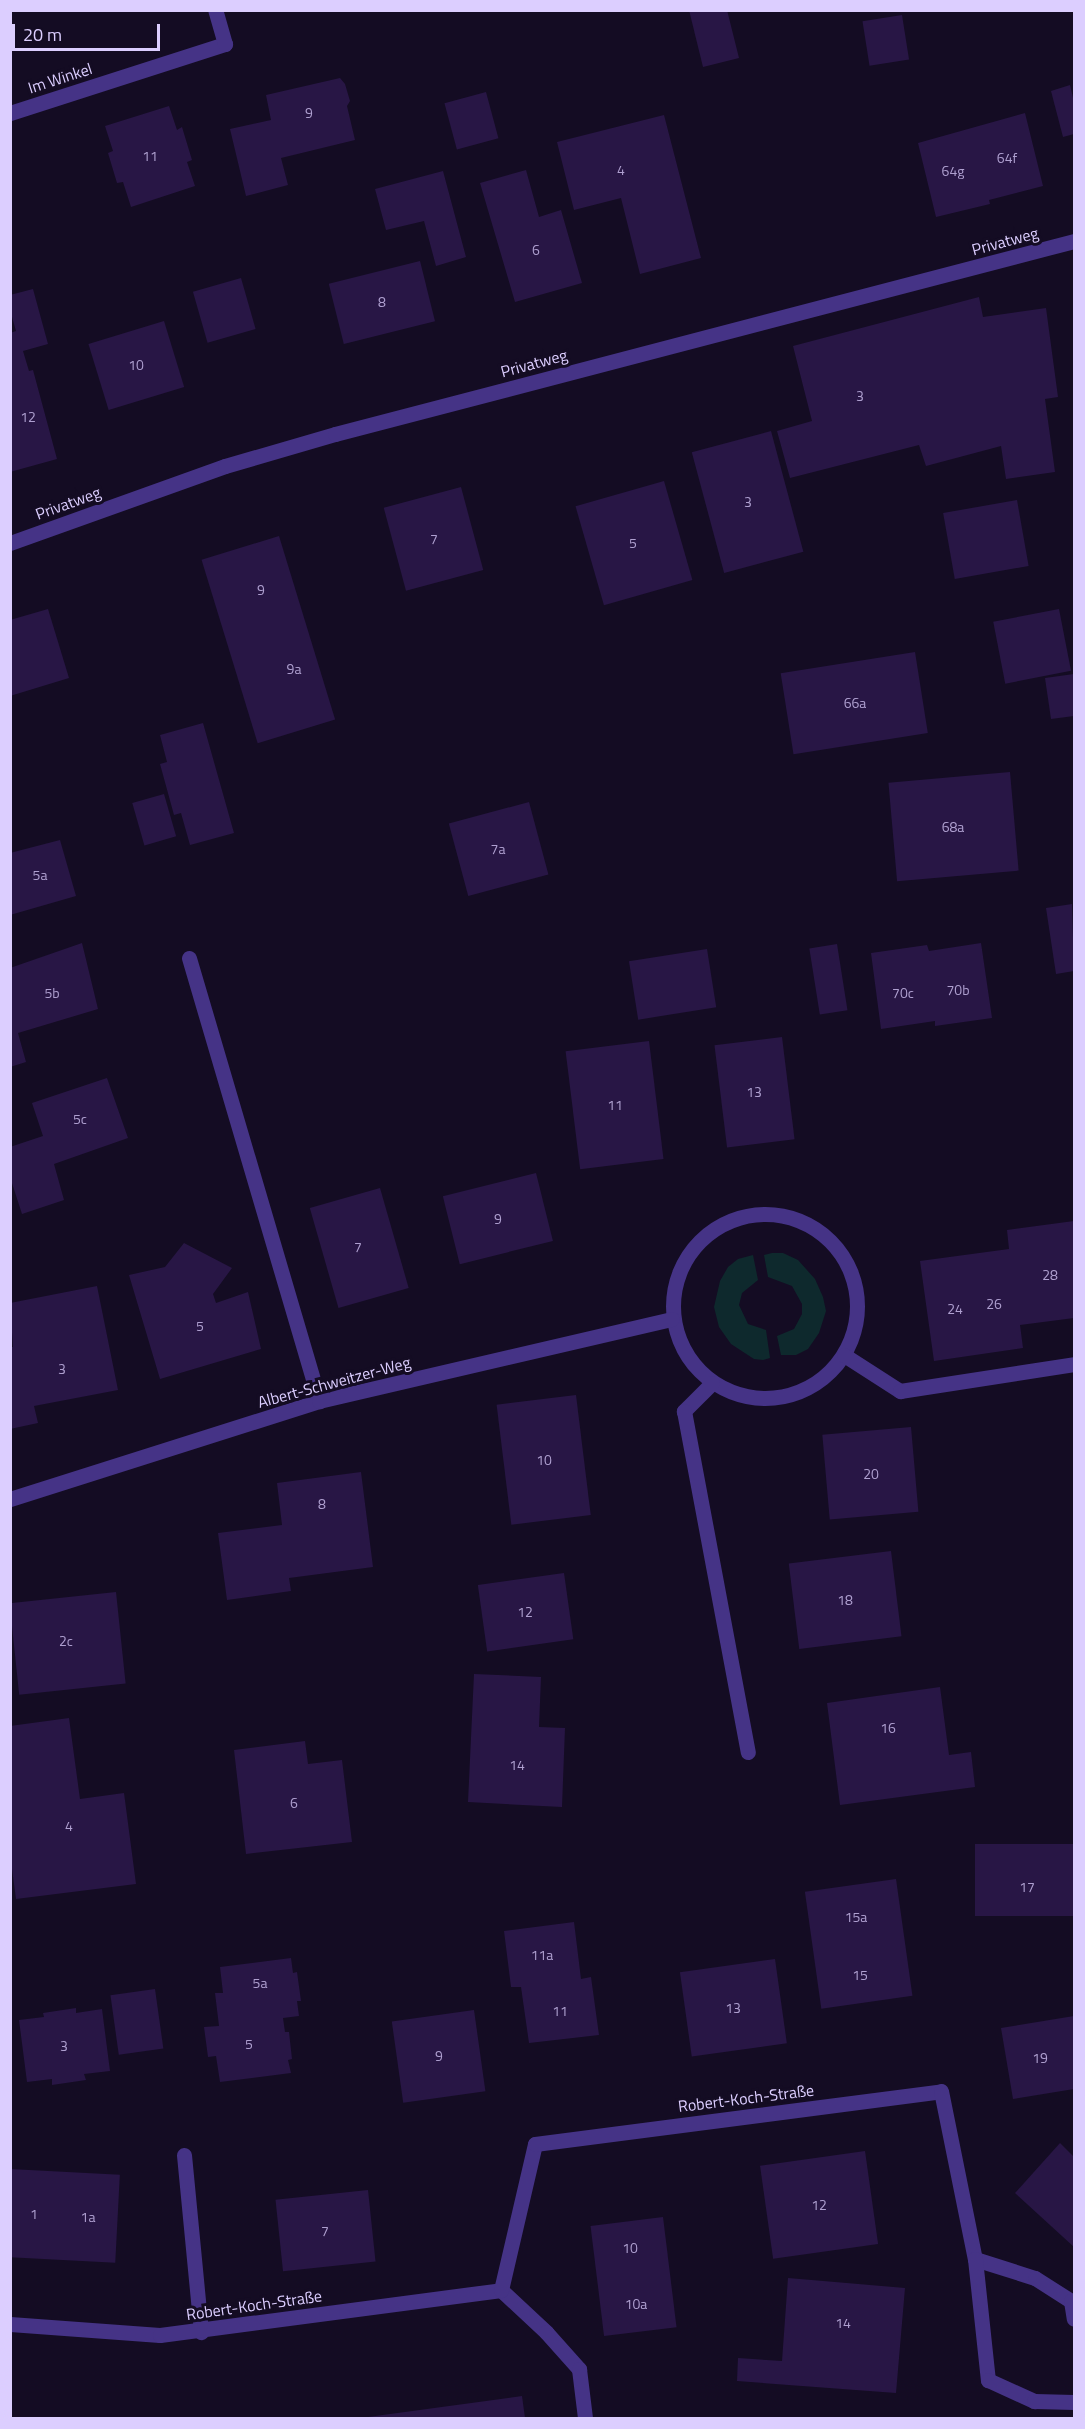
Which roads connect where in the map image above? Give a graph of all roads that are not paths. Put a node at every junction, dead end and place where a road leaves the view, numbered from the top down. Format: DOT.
graph roads {
  1 [pos="214,10"];
  2 [pos="10,113"];
  3 [pos="1074,241"];
  4 [pos="10,543"];
  5 [pos="189,958"];
  6 [pos="672,1319"];
  7 [pos="844,1355"];
  8 [pos="1074,1364"];
  9 [pos="712,1383"];
  10 [pos="319,1401"];
  11 [pos="10,1499"];
  12 [pos="748,1752"];
  13 [pos="184,2155"];
  14 [pos="975,2259"];
  15 [pos="501,2290"];
  16 [pos="1074,2319"];
  17 [pos="10,2324"];
  18 [pos="201,2332"];
  19 [pos="1074,2403"];
  20 [pos="585,2418"];
  1 -- 2 [label="street, Im Winkel"];
  3 -- 4 [label="street, Privatweg"];
  5 -- 10 [label="street"];
  6 -- 7 [label="street"];
  6 -- 9 [label="street"];
  6 -- 10 [label="street, Albert-Schweitzer-Weg"];
  7 -- 8 [label="street"];
  7 -- 9 [label="street"];
  9 -- 12 [label="street"];
  10 -- 11 [label="street, Albert-Schweitzer-Weg"];
  13 -- 18 [label="street"];
  14 -- 15 [label="street, Robert-Koch-Straße"];
  14 -- 16 [label="street"];
  14 -- 19 [label="street, Robert-Koch-Straße"];
  15 -- 18 [label="street, Robert-Koch-Straße"];
  15 -- 20 [label="street"];
  17 -- 18 [label="street, Robert-Koch-Straße"];
}
